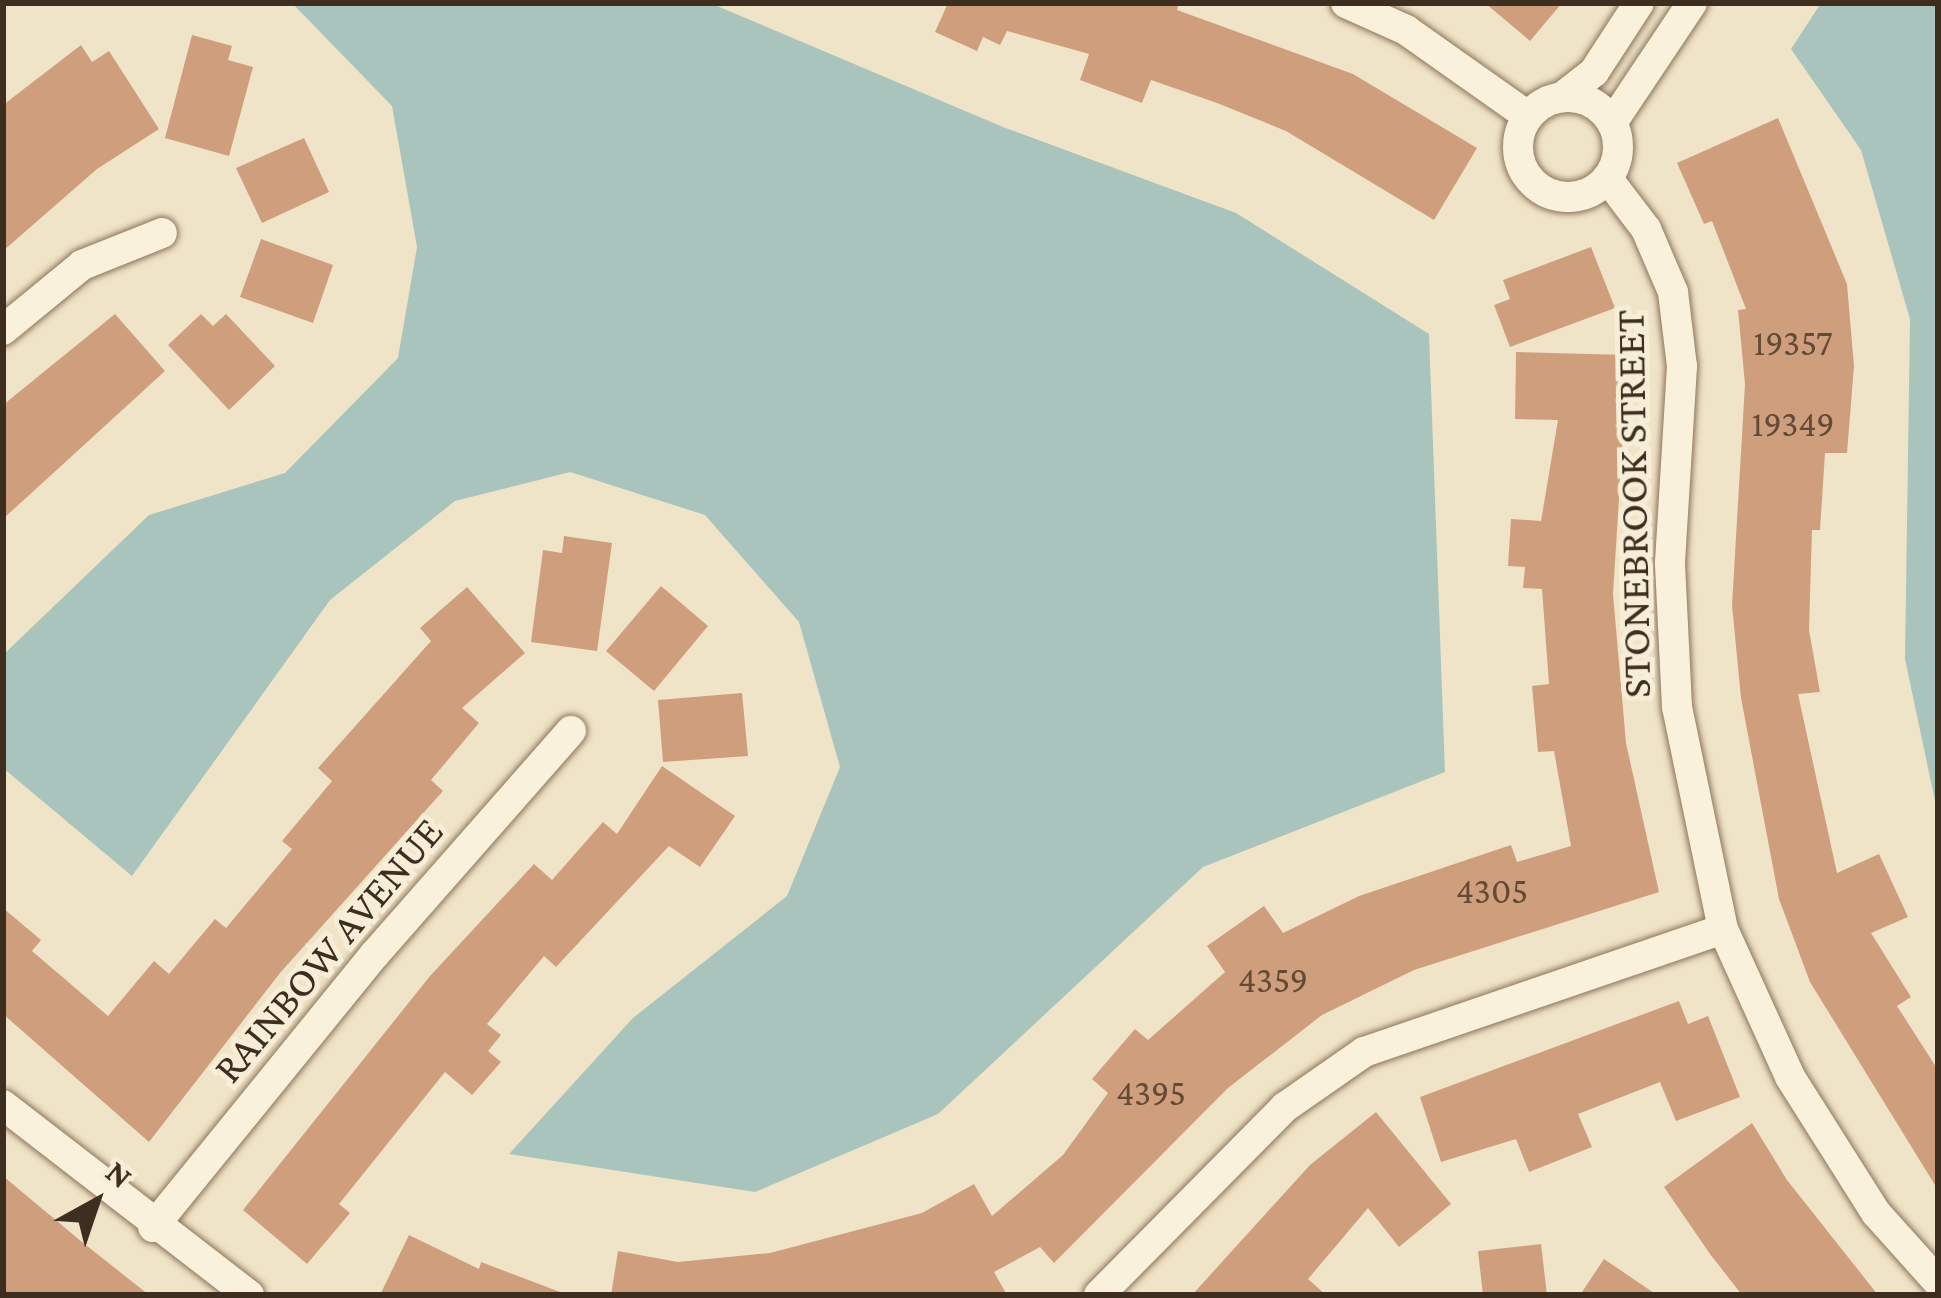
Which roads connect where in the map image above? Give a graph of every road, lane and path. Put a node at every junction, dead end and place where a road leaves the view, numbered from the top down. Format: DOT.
graph roads {
  1 [pos="1346,3"];
  2 [pos="1639,3"];
  3 [pos="1692,3"];
  4 [pos="1562,97"];
  5 [pos="1528,116"];
  6 [pos="1612,123"];
  7 [pos="1608,179"];
  8 [pos="162,233"];
  9 [pos="3,330"];
  10 [pos="571,730"];
  11 [pos="1724,929"];
  12 [pos="3,1106"];
  13 [pos="153,1227"];
  14 [pos="1938,1282"];
  15 [pos="249,1295"];
  16 [pos="1099,1295"];
  1 -- 5 [label="street"];
  2 -- 4 [label="street"];
  3 -- 6 [label="street"];
  4 -- 5 [label="street"];
  4 -- 6 [label="street"];
  5 -- 7 [label="street"];
  6 -- 7 [label="street"];
  7 -- 11 [label="street, STONEBROOK STREET"];
  8 -- 9 [label="street"];
  10 -- 13 [label="street, RAINBOW AVENUE"];
  11 -- 14 [label="street, STONEBROOK STREET"];
  11 -- 16 [label="street"];
  12 -- 13 [label="street"];
  13 -- 15 [label="street"];
}
